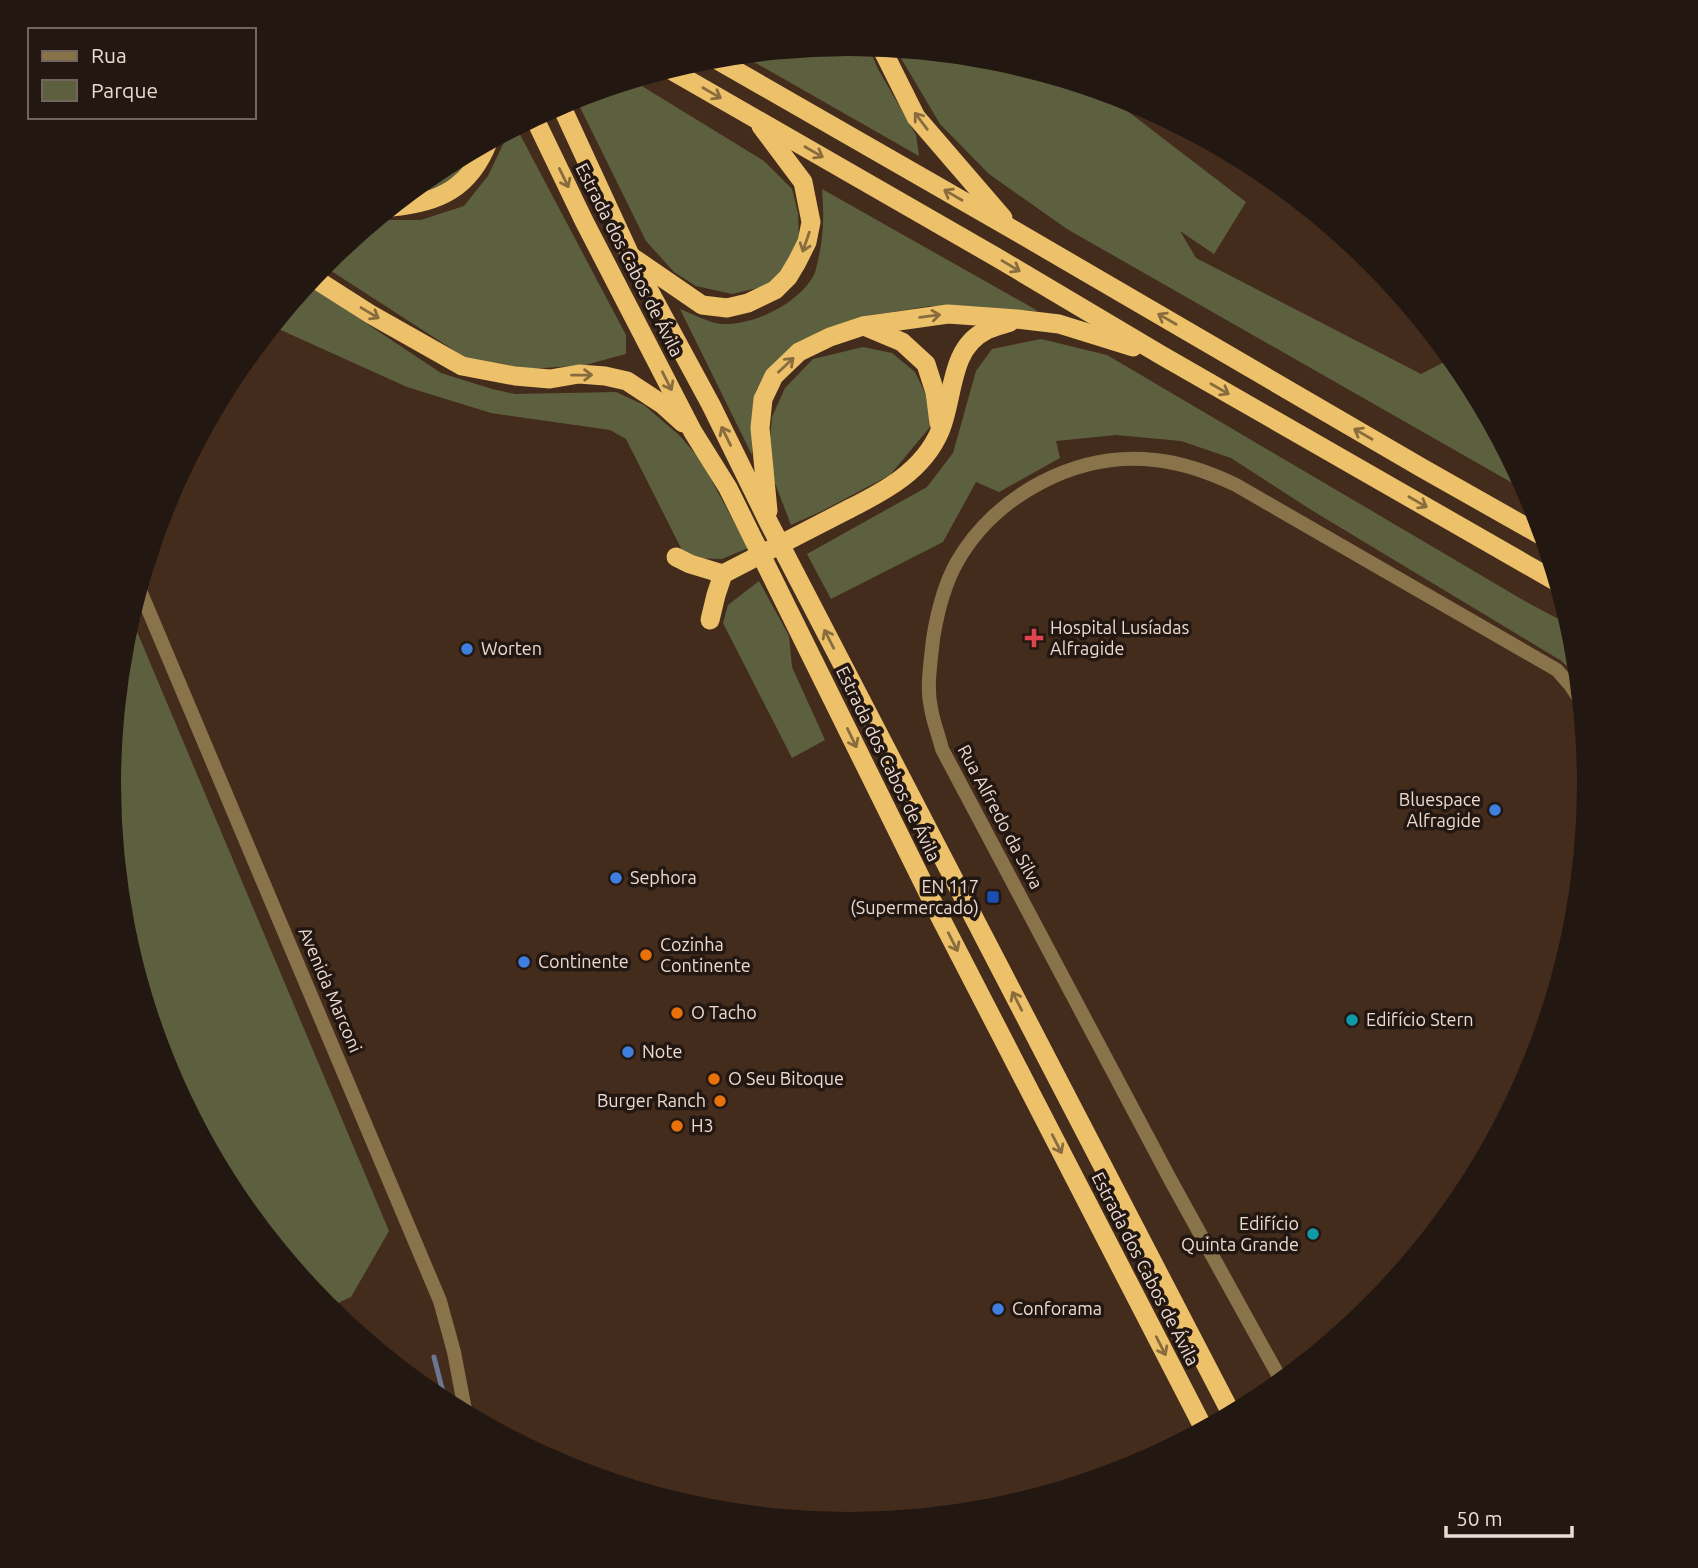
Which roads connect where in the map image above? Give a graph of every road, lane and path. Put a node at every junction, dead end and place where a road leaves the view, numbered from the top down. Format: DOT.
graph roads {
  1 [pos="886,58"];
  2 [pos="728,66"];
  3 [pos="681,76"];
  4 [pos="565,113"];
  5 [pos="755,118"];
  6 [pos="538,126"];
  7 [pos="481,157"];
  8 [pos="406,206"];
  9 [pos="1012,229"];
  10 [pos="631,257"];
  11 [pos="321,283"];
  12 [pos="1017,319"];
  13 [pos="863,326"];
  14 [pos="1161,355"];
  15 [pos="940,431"];
  16 [pos="693,432"];
  17 [pos="769,523"];
  18 [pos="1531,529"];
  19 [pos="676,557"];
  20 [pos="723,574"];
  21 [pos="1546,575"];
  22 [pos="145,601"];
  23 [pos="710,620"];
  24 [pos="1570,685"];
  25 [pos="1277,1372"];
  26 [pos="463,1400"];
  27 [pos="1227,1405"];
  28 [pos="1200,1421"];
  9 -- 1 [label="highway, one-way"];
  9 -- 2 [label="highway, one-way"];
  3 -- 5 [label="highway, one-way"];
  4 -- 10 [label="highway, Estrada dos Cabos de Ávila"];
  5 -- 10 [label="highway, one-way"];
  5 -- 14 [label="highway, one-way"];
  6 -- 16 [label="highway, Estrada dos Cabos de Ávila, one-way"];
  7 -- 8 [label="highway"];
  18 -- 9 [label="highway, one-way"];
  17 -- 10 [label="highway, Estrada dos Cabos de Ávila, one-way"];
  11 -- 16 [label="highway, one-way"];
  13 -- 12 [label="highway, one-way"];
  12 -- 14 [label="highway"];
  12 -- 15 [label="highway"];
  13 -- 15 [label="highway"];
  17 -- 13 [label="highway, one-way"];
  14 -- 21 [label="highway, one-way"];
  15 -- 20 [label="highway, bridge"];
  16 -- 28 [label="highway, Estrada dos Cabos de Ávila, one-way"];
  27 -- 17 [label="highway, Estrada dos Cabos de Ávila, one-way"];
  19 -- 20 [label="highway"];
  20 -- 23 [label="highway"];
  22 -- 26 [label="street, Avenida Marconi"];
  24 -- 25 [label="street, Rua Alfredo da Silva"];
}
